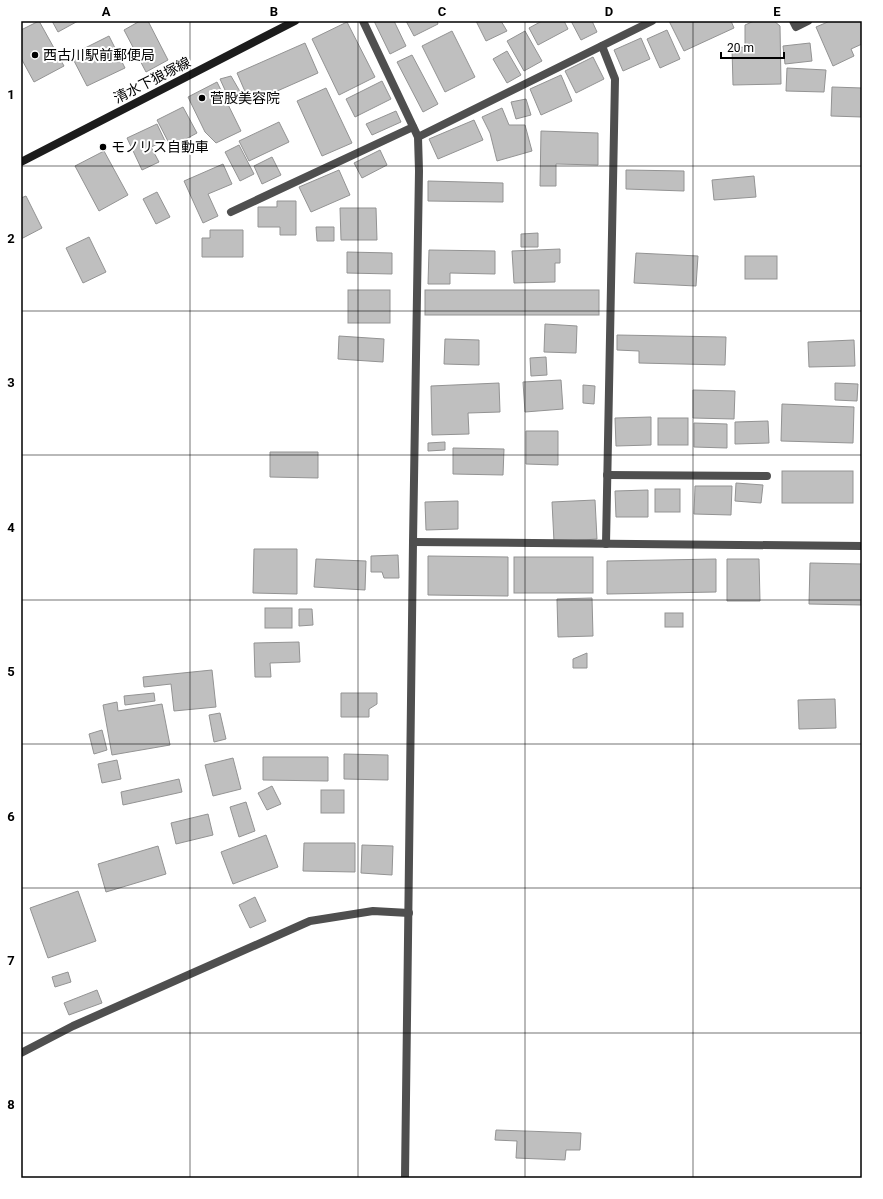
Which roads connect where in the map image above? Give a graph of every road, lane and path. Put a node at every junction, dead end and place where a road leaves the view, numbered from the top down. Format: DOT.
graph roads {
  1 [pos="295,21"];
  2 [pos="363,21"];
  3 [pos="652,21"];
  4 [pos="793,21"];
  5 [pos="808,21"];
  6 [pos="602,46"];
  7 [pos="413,127"];
  8 [pos="418,137"];
  9 [pos="21,162"];
  10 [pos="231,212"];
  11 [pos="607,475"];
  12 [pos="767,476"];
  13 [pos="413,542"];
  14 [pos="606,544"];
  15 [pos="862,546"];
  16 [pos="409,913"];
  17 [pos="21,1053"];
  18 [pos="405,1178"];
  1 -- 9 [label="main road, 清水下狼塚線"];
  2 -- 7 [label="street"];
  3 -- 6 [label="street"];
  4 -- 5 [label="street"];
  6 -- 8 [label="street"];
  6 -- 11 [label="street"];
  7 -- 8 [label="street"];
  7 -- 10 [label="street"];
  8 -- 13 [label="street"];
  11 -- 12 [label="street"];
  11 -- 14 [label="street"];
  13 -- 14 [label="street"];
  13 -- 16 [label="street"];
  14 -- 15 [label="street"];
  16 -- 17 [label="street"];
  16 -- 18 [label="street"];
}
